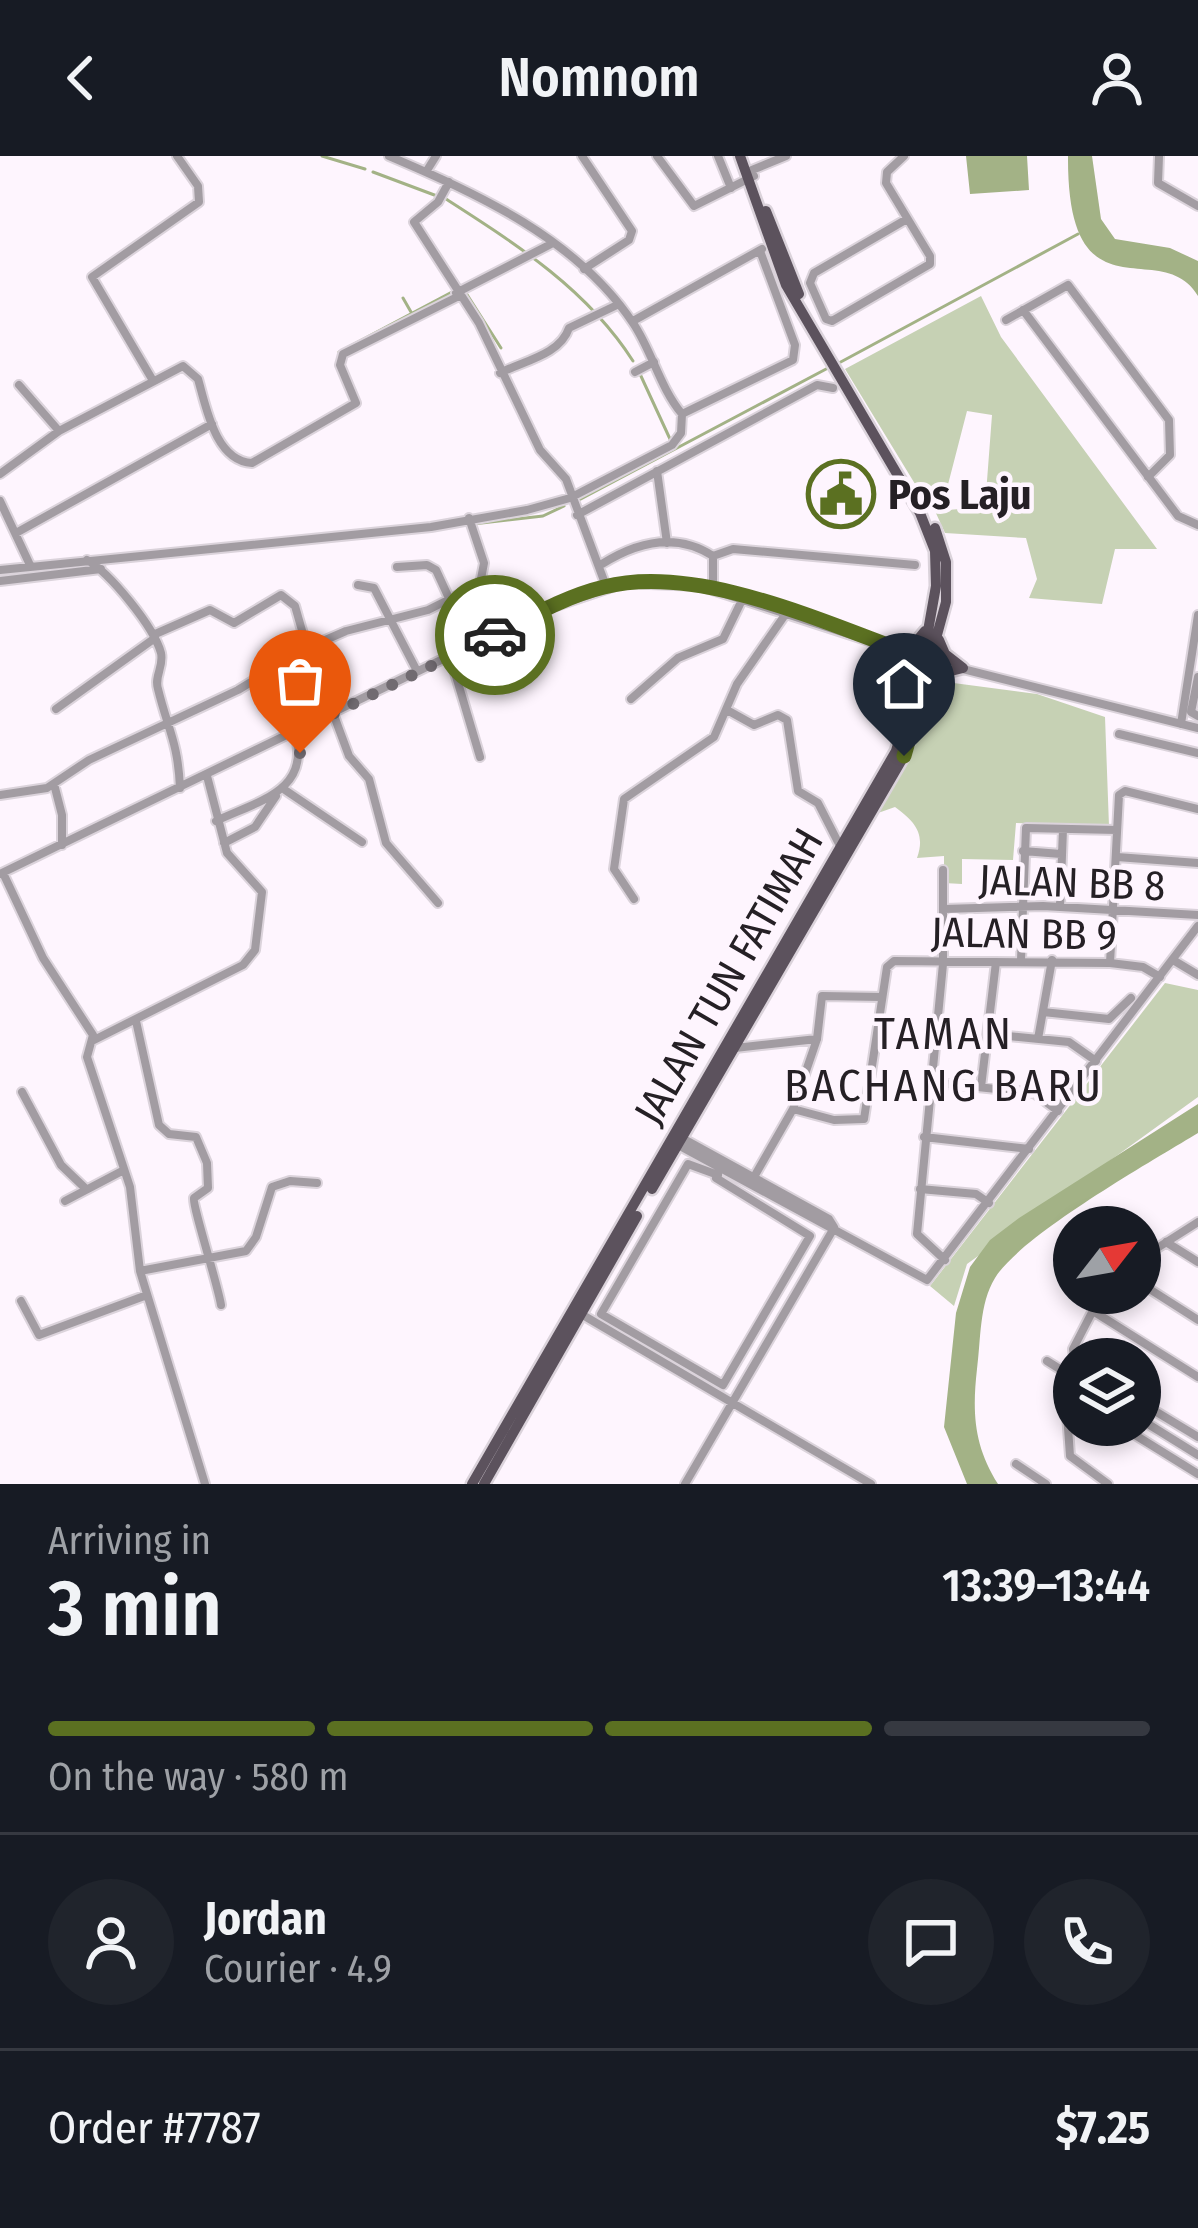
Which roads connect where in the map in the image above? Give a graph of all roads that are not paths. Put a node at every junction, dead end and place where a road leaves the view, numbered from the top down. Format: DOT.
graph roads {
  1 [pos="177,156"];
  2 [pos="388,156"];
  3 [pos="436,156"];
  4 [pos="582,156"];
  5 [pos="657,156"];
  6 [pos="718,156"];
  7 [pos="743,156"];
  8 [pos="786,156"];
  9 [pos="904,156"];
  10 [pos="1159,156"];
  11 [pos="766,160"];
  12 [pos="427,172"];
  13 [pos="751,175"];
  14 [pos="449,182"];
  15 [pos="731,188"];
  16 [pos="1198,206"];
  17 [pos="907,218"];
  18 [pos="553,243"];
  19 [pos="768,246"];
  20 [pos="583,270"];
  21 [pos="458,294"];
  22 [pos="617,304"];
  23 [pos="1023,310"];
  24 [pos="1006,320"];
  25 [pos="633,321"];
  26 [pos="654,362"];
  27 [pos="635,372"];
  28 [pos="500,373"];
  29 [pos="152,379"];
  30 [pos="19,385"];
  31 [pos="833,388"];
  32 [pos="685,415"];
  33 [pos="212,424"];
  34 [pos="59,431"];
  35 [pos="657,471"];
  36 [pos="0,474"];
  37 [pos="1148,477"];
  38 [pos="570,498"];
  39 [pos="0,501"];
  40 [pos="577,514"];
  41 [pos="471,522"];
  42 [pos="1198,525"];
  43 [pos="16,533"];
  44 [pos="667,543"];
  45 [pos="713,556"];
  46 [pos="95,565"];
  47 [pos="602,565"];
  48 [pos="915,565"];
  49 [pos="31,566"];
  50 [pos="397,567"];
  51 [pos="0,570"];
  52 [pos="0,581"];
  53 [pos="358,585"];
  54 [pos="606,586"];
  55 [pos="713,589"];
  56 [pos="743,598"];
  57 [pos="452,599"];
  58 [pos="787,612"];
  59 [pos="1198,615"];
  60 [pos="392,618"];
  61 [pos="936,620"];
  62 [pos="154,636"];
  63 [pos="471,646"];
  64 [pos="307,648"];
  65 [pos="892,648"];
  66 [pos="450,656"];
  67 [pos="927,660"];
  68 [pos="963,668"];
  69 [pos="417,671"];
  70 [pos="1198,677"];
  71 [pos="631,699"];
  72 [pos="922,699"];
  73 [pos="56,709"];
  74 [pos="727,710"];
  75 [pos="333,713"];
  76 [pos="909,716"];
  77 [pos="1198,716"];
  78 [pos="171,719"];
  79 [pos="1181,724"];
  80 [pos="1198,728"];
  81 [pos="295,732"];
  82 [pos="1119,734"];
  83 [pos="1198,753"];
  84 [pos="480,757"];
  85 [pos="206,776"];
  86 [pos="54,784"];
  87 [pos="180,788"];
  88 [pos="280,792"];
  89 [pos="0,795"];
  90 [pos="1198,809"];
  91 [pos="216,821"];
  92 [pos="1063,829"];
  93 [pos="1117,830"];
  94 [pos="362,842"];
  95 [pos="224,843"];
  96 [pos="62,845"];
  97 [pos="841,846"];
  98 [pos="1024,851"];
  99 [pos="1061,854"];
  100 [pos="1117,857"];
  101 [pos="1198,863"];
  102 [pos="943,870"];
  103 [pos="2,873"];
  104 [pos="634,899"];
  105 [pos="438,903"];
  106 [pos="1022,906"];
  107 [pos="1060,907"];
  108 [pos="944,909"];
  109 [pos="1114,910"];
  110 [pos="1198,916"];
  111 [pos="1198,926"];
  112 [pos="1022,959"];
  113 [pos="1052,960"];
  114 [pos="1173,960"];
  115 [pos="996,962"];
  116 [pos="1110,962"];
  117 [pos="943,964"];
  118 [pos="1198,975"];
  119 [pos="1160,976"];
  120 [pos="881,997"];
  121 [pos="1131,998"];
  122 [pos="1043,1012"];
  123 [pos="136,1021"];
  124 [pos="988,1034"];
  125 [pos="1038,1039"];
  126 [pos="817,1040"];
  127 [pos="92,1041"];
  128 [pos="735,1048"];
  129 [pos="1096,1061"];
  130 [pos="929,1082"];
  131 [pos="981,1087"];
  132 [pos="22,1092"];
  133 [pos="793,1109"];
  134 [pos="1058,1111"];
  135 [pos="924,1137"];
  136 [pos="676,1139"];
  137 [pos="1029,1149"];
  138 [pos="124,1170"];
  139 [pos="719,1173"];
  140 [pos="754,1178"];
  141 [pos="317,1183"];
  142 [pos="86,1189"];
  143 [pos="920,1189"];
  144 [pos="65,1201"];
  145 [pos="988,1203"];
  146 [pos="1198,1222"];
  147 [pos="834,1228"];
  148 [pos="1166,1242"];
  149 [pos="1161,1245"];
  150 [pos="213,1258"];
  151 [pos="946,1260"];
  152 [pos="1198,1262"];
  153 [pos="140,1271"];
  154 [pos="147,1295"];
  155 [pos="1161,1296"];
  156 [pos="21,1301"];
  157 [pos="221,1305"];
  158 [pos="581,1314"];
  159 [pos="1098,1314"];
  160 [pos="598,1318"];
  161 [pos="1198,1320"];
  162 [pos="1047,1361"];
  163 [pos="1053,1365"];
  164 [pos="1198,1377"];
  165 [pos="733,1403"];
  166 [pos="1161,1415"];
  167 [pos="1161,1432"];
  168 [pos="1198,1437"];
  169 [pos="1070,1446"];
  170 [pos="1153,1446"];
  171 [pos="1198,1455"];
  172 [pos="1016,1464"];
  173 [pos="1198,1474"];
  174 [pos="205,1484"];
  175 [pos="472,1484"];
  176 [pos="484,1484"];
  177 [pos="685,1484"];
  178 [pos="871,1484"];
  179 [pos="1046,1484"];
  180 [pos="1108,1484"];
  1 -- 29 [label="street"];
  2 -- 12 [label="street"];
  3 -- 12 [label="street"];
  4 -- 20 [label="street"];
  5 -- 15 [label="street"];
  6 -- 15 [label="street"];
  7 -- 13 [label="main road, JALAN TUN FATIMAH"];
  8 -- 11 [label="street"];
  9 -- 17 [label="street"];
  10 -- 16 [label="street"];
  11 -- 13 [label="street"];
  12 -- 14 [label="street"];
  13 -- 15 [label="street"];
  13 -- 19 [label="main road, JALAN TUN FATIMAH"];
  14 -- 18 [label="street"];
  14 -- 21 [label="street"];
  17 -- 17 [label="street"];
  18 -- 20 [label="street"];
  18 -- 21 [label="street"];
  19 -- 25 [label="street"];
  19 -- 32 [label="street"];
  19 -- 61 [label="main road, JALAN TUN FATIMAH"];
  20 -- 22 [label="street"];
  21 -- 28 [label="street"];
  21 -- 33 [label="street"];
  22 -- 25 [label="street"];
  22 -- 28 [label="street"];
  23 -- 24 [label="street"];
  23 -- 37 [label="street"];
  23 -- 37 [label="street"];
  25 -- 26 [label="street"];
  26 -- 27 [label="street"];
  26 -- 32 [label="street"];
  28 -- 38 [label="street"];
  29 -- 33 [label="street"];
  29 -- 34 [label="street"];
  30 -- 34 [label="street"];
  31 -- 35 [label="street"];
  32 -- 38 [label="street"];
  33 -- 43 [label="street"];
  34 -- 36 [label="street"];
  35 -- 40 [label="street"];
  35 -- 44 [label="street"];
  37 -- 42 [label="street"];
  38 -- 40 [label="street"];
  38 -- 41 [label="street"];
  39 -- 43 [label="street"];
  40 -- 47 [label="street"];
  41 -- 46 [label="street"];
  41 -- 57 [label="street"];
  43 -- 49 [label="street"];
  44 -- 45 [label="street"];
  44 -- 47 [label="street"];
  45 -- 48 [label="street"];
  45 -- 55 [label="street"];
  46 -- 49 [label="street"];
  46 -- 52 [label="street"];
  46 -- 62 [label="street"];
  47 -- 54 [label="street"];
  49 -- 51 [label="street"];
  50 -- 57 [label="street"];
  53 -- 60 [label="street"];
  54 -- 55 [label="street"];
  54 -- 63 [label="street"];
  55 -- 56 [label="street"];
  56 -- 58 [label="street"];
  56 -- 71 [label="street"];
  57 -- 60 [label="street"];
  57 -- 63 [label="street"];
  58 -- 65 [label="street"];
  58 -- 74 [label="street"];
  59 -- 79 [label="street"];
  60 -- 64 [label="street"];
  60 -- 69 [label="street"];
  61 -- 65 [label="main road"];
  61 -- 67 [label="main road, JALAN TUN FATIMAH"];
  61 -- 68 [label="main road"];
  62 -- 64 [label="street"];
  62 -- 73 [label="street"];
  62 -- 78 [label="street"];
  63 -- 66 [label="street"];
  64 -- 78 [label="street"];
  65 -- 67 [label="street"];
  65 -- 76 [label="main road"];
  66 -- 69 [label="street"];
  66 -- 84 [label="street"];
  67 -- 68 [label="street"];
  67 -- 72 [label="main road, JALAN TUN FATIMAH"];
  67 -- 76 [label="main road, JALAN TUN FATIMAH"];
  68 -- 72 [label="main road"];
  68 -- 79 [label="street"];
  69 -- 75 [label="street"];
  70 -- 77 [label="street"];
  72 -- 128 [label="main road, JALAN TUN FATIMAH"];
  74 -- 97 [label="street"];
  74 -- 104 [label="street"];
  75 -- 81 [label="street"];
  75 -- 105 [label="street"];
  76 -- 97 [label="main road, JALAN TUN FATIMAH"];
  78 -- 86 [label="street"];
  78 -- 87 [label="street"];
  79 -- 80 [label="street"];
  81 -- 85 [label="street"];
  81 -- 88 [label="street"];
  82 -- 83 [label="street"];
  85 -- 87 [label="street"];
  85 -- 91 [label="street"];
  86 -- 89 [label="street"];
  86 -- 96 [label="street"];
  87 -- 96 [label="street"];
  88 -- 91 [label="street"];
  88 -- 94 [label="street"];
  88 -- 95 [label="street"];
  90 -- 93 [label="street"];
  91 -- 95 [label="street"];
  92 -- 93 [label="street"];
  92 -- 98 [label="street"];
  92 -- 99 [label="street"];
  93 -- 100 [label="street"];
  95 -- 123 [label="street"];
  96 -- 103 [label="street"];
  97 -- 136 [label="main road, JALAN TUN FATIMAH"];
  98 -- 99 [label="street"];
  98 -- 106 [label="street"];
  99 -- 107 [label="street"];
  100 -- 101 [label="street"];
  100 -- 109 [label="street"];
  102 -- 108 [label="street"];
  103 -- 127 [label="street"];
  106 -- 107 [label="street, JALAN BB 8"];
  106 -- 108 [label="street, JALAN BB 8"];
  106 -- 112 [label="street"];
  107 -- 109 [label="street, JALAN BB 8"];
  108 -- 117 [label="street"];
  109 -- 110 [label="street, JALAN BB 8"];
  109 -- 116 [label="street"];
  111 -- 114 [label="street"];
  112 -- 113 [label="street, JALAN BB 9"];
  112 -- 115 [label="street, JALAN BB 9"];
  113 -- 116 [label="street, JALAN BB 9"];
  113 -- 122 [label="street"];
  114 -- 118 [label="street"];
  114 -- 119 [label="street"];
  115 -- 117 [label="street, JALAN BB 9"];
  115 -- 124 [label="street"];
  116 -- 119 [label="street, JALAN BB 9"];
  117 -- 120 [label="street, JALAN BB 9"];
  117 -- 130 [label="street"];
  119 -- 129 [label="street"];
  120 -- 126 [label="street"];
  120 -- 133 [label="street"];
  121 -- 122 [label="street"];
  122 -- 125 [label="street"];
  123 -- 127 [label="street"];
  123 -- 150 [label="street"];
  124 -- 125 [label="street"];
  124 -- 131 [label="street"];
  125 -- 129 [label="street"];
  126 -- 128 [label="street"];
  126 -- 133 [label="street"];
  127 -- 138 [label="street"];
  128 -- 136 [label="main road, JALAN TUN FATIMAH"];
  129 -- 134 [label="street"];
  130 -- 131 [label="street"];
  130 -- 135 [label="street"];
  131 -- 134 [label="street"];
  132 -- 142 [label="street"];
  133 -- 140 [label="street"];
  134 -- 137 [label="street"];
  135 -- 137 [label="street"];
  135 -- 143 [label="street"];
  136 -- 139 [label="street"];
  136 -- 140 [label="street"];
  136 -- 158 [label="main road, JALAN TUN FATIMAH"];
  136 -- 175 [label="main road, JALAN TUN FATIMAH"];
  137 -- 145 [label="street"];
  138 -- 142 [label="street"];
  138 -- 153 [label="street"];
  139 -- 147 [label="street"];
  139 -- 160 [label="street"];
  139 -- 160 [label="street"];
  140 -- 147 [label="street"];
  141 -- 150 [label="street"];
  142 -- 144 [label="street"];
  143 -- 145 [label="street"];
  143 -- 151 [label="street"];
  145 -- 151 [label="street"];
  146 -- 148 [label="street"];
  147 -- 151 [label="street"];
  147 -- 165 [label="street"];
  148 -- 149 [label="street"];
  148 -- 152 [label="street"];
  150 -- 153 [label="street"];
  150 -- 157 [label="street"];
  153 -- 154 [label="street"];
  154 -- 156 [label="street"];
  154 -- 174 [label="street"];
  155 -- 161 [label="street"];
  158 -- 160 [label="street"];
  158 -- 176 [label="main road, JALAN TUN FATIMAH"];
  159 -- 164 [label="street"];
  160 -- 165 [label="street"];
  162 -- 163 [label="street"];
  165 -- 177 [label="street"];
  165 -- 178 [label="street"];
  166 -- 168 [label="street"];
  167 -- 171 [label="street"];
  169 -- 180 [label="street"];
  170 -- 173 [label="street"];
  172 -- 179 [label="street"];
}
